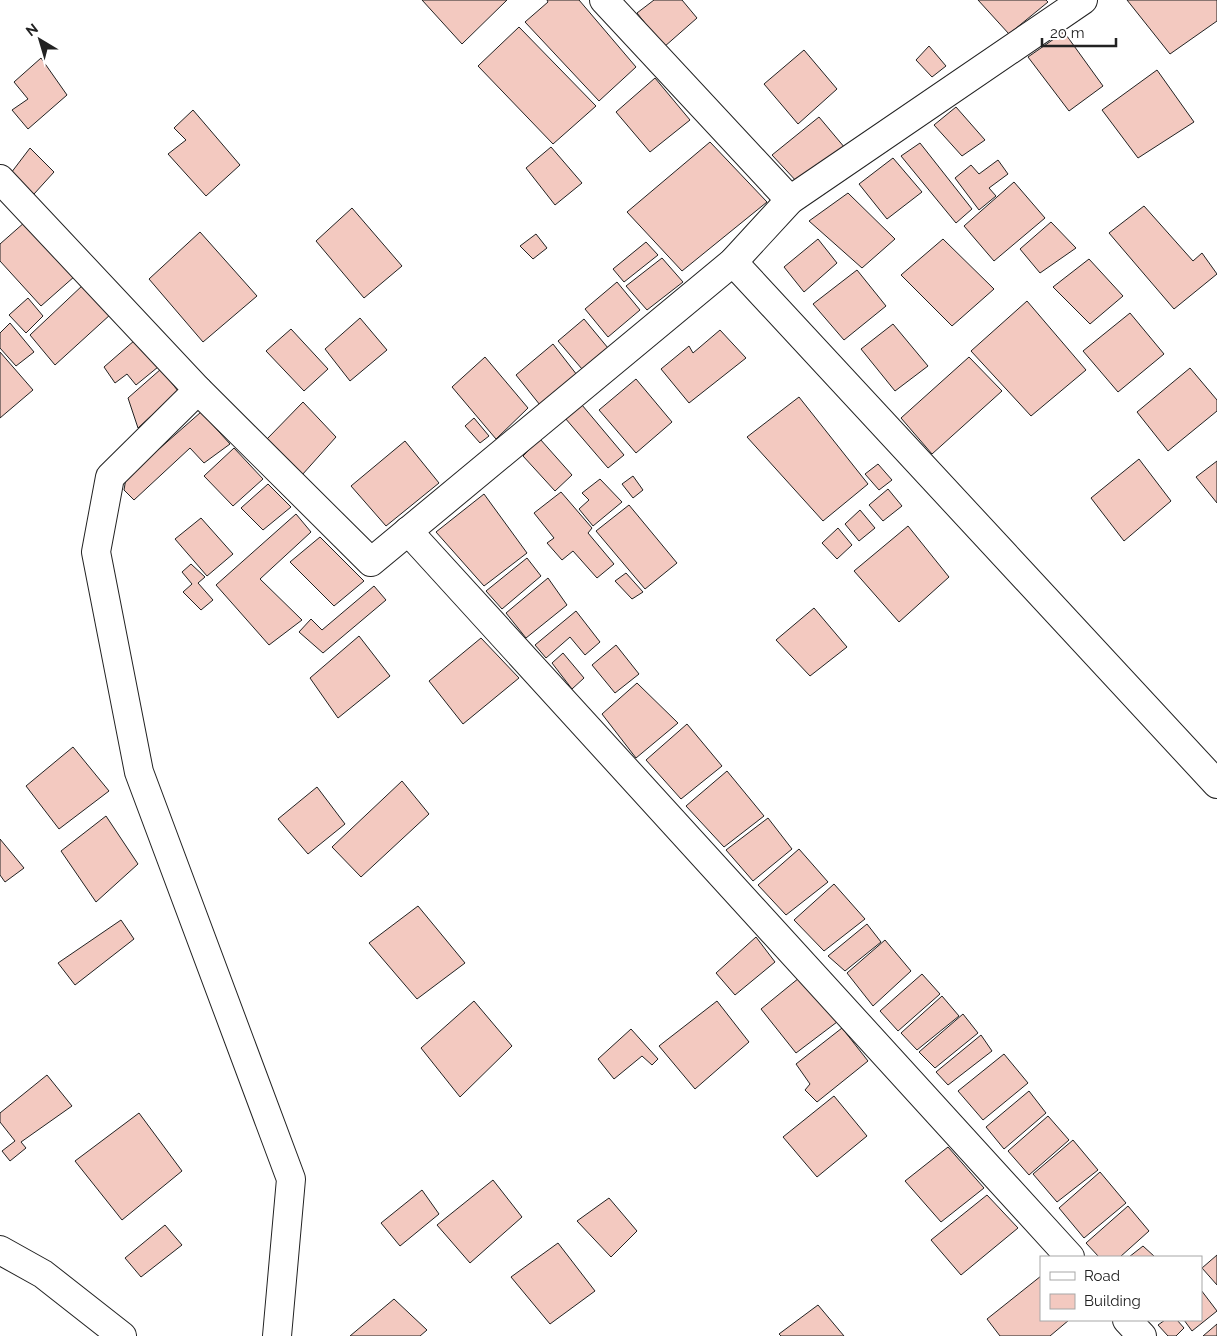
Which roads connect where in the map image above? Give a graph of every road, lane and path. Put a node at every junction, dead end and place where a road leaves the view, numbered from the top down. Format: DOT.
graph roads {
  1 [pos="604,0"];
  2 [pos="1083,0"];
  3 [pos="0,179"];
  4 [pos="790,200"];
  5 [pos="733,262"];
  6 [pos="198,390"];
  7 [pos="408,531"];
  8 [pos="1217,784"];
  9 [pos="0,1250"];
  10 [pos="1069,1256"];
  11 [pos="1128,1321"];
  12 [pos="122,1336"];
  13 [pos="277,1336"];
  14 [pos="1142,1336"];
  1 -- 4 [label="street"];
  2 -- 4 [label="street"];
  3 -- 6 [label="street"];
  4 -- 5 [label="street"];
  5 -- 7 [label="street"];
  5 -- 8 [label="street"];
  6 -- 7 [label="street"];
  6 -- 13 [label="street"];
  7 -- 10 [label="street"];
  9 -- 12 [label="street"];
  11 -- 14 [label="street"];
}
